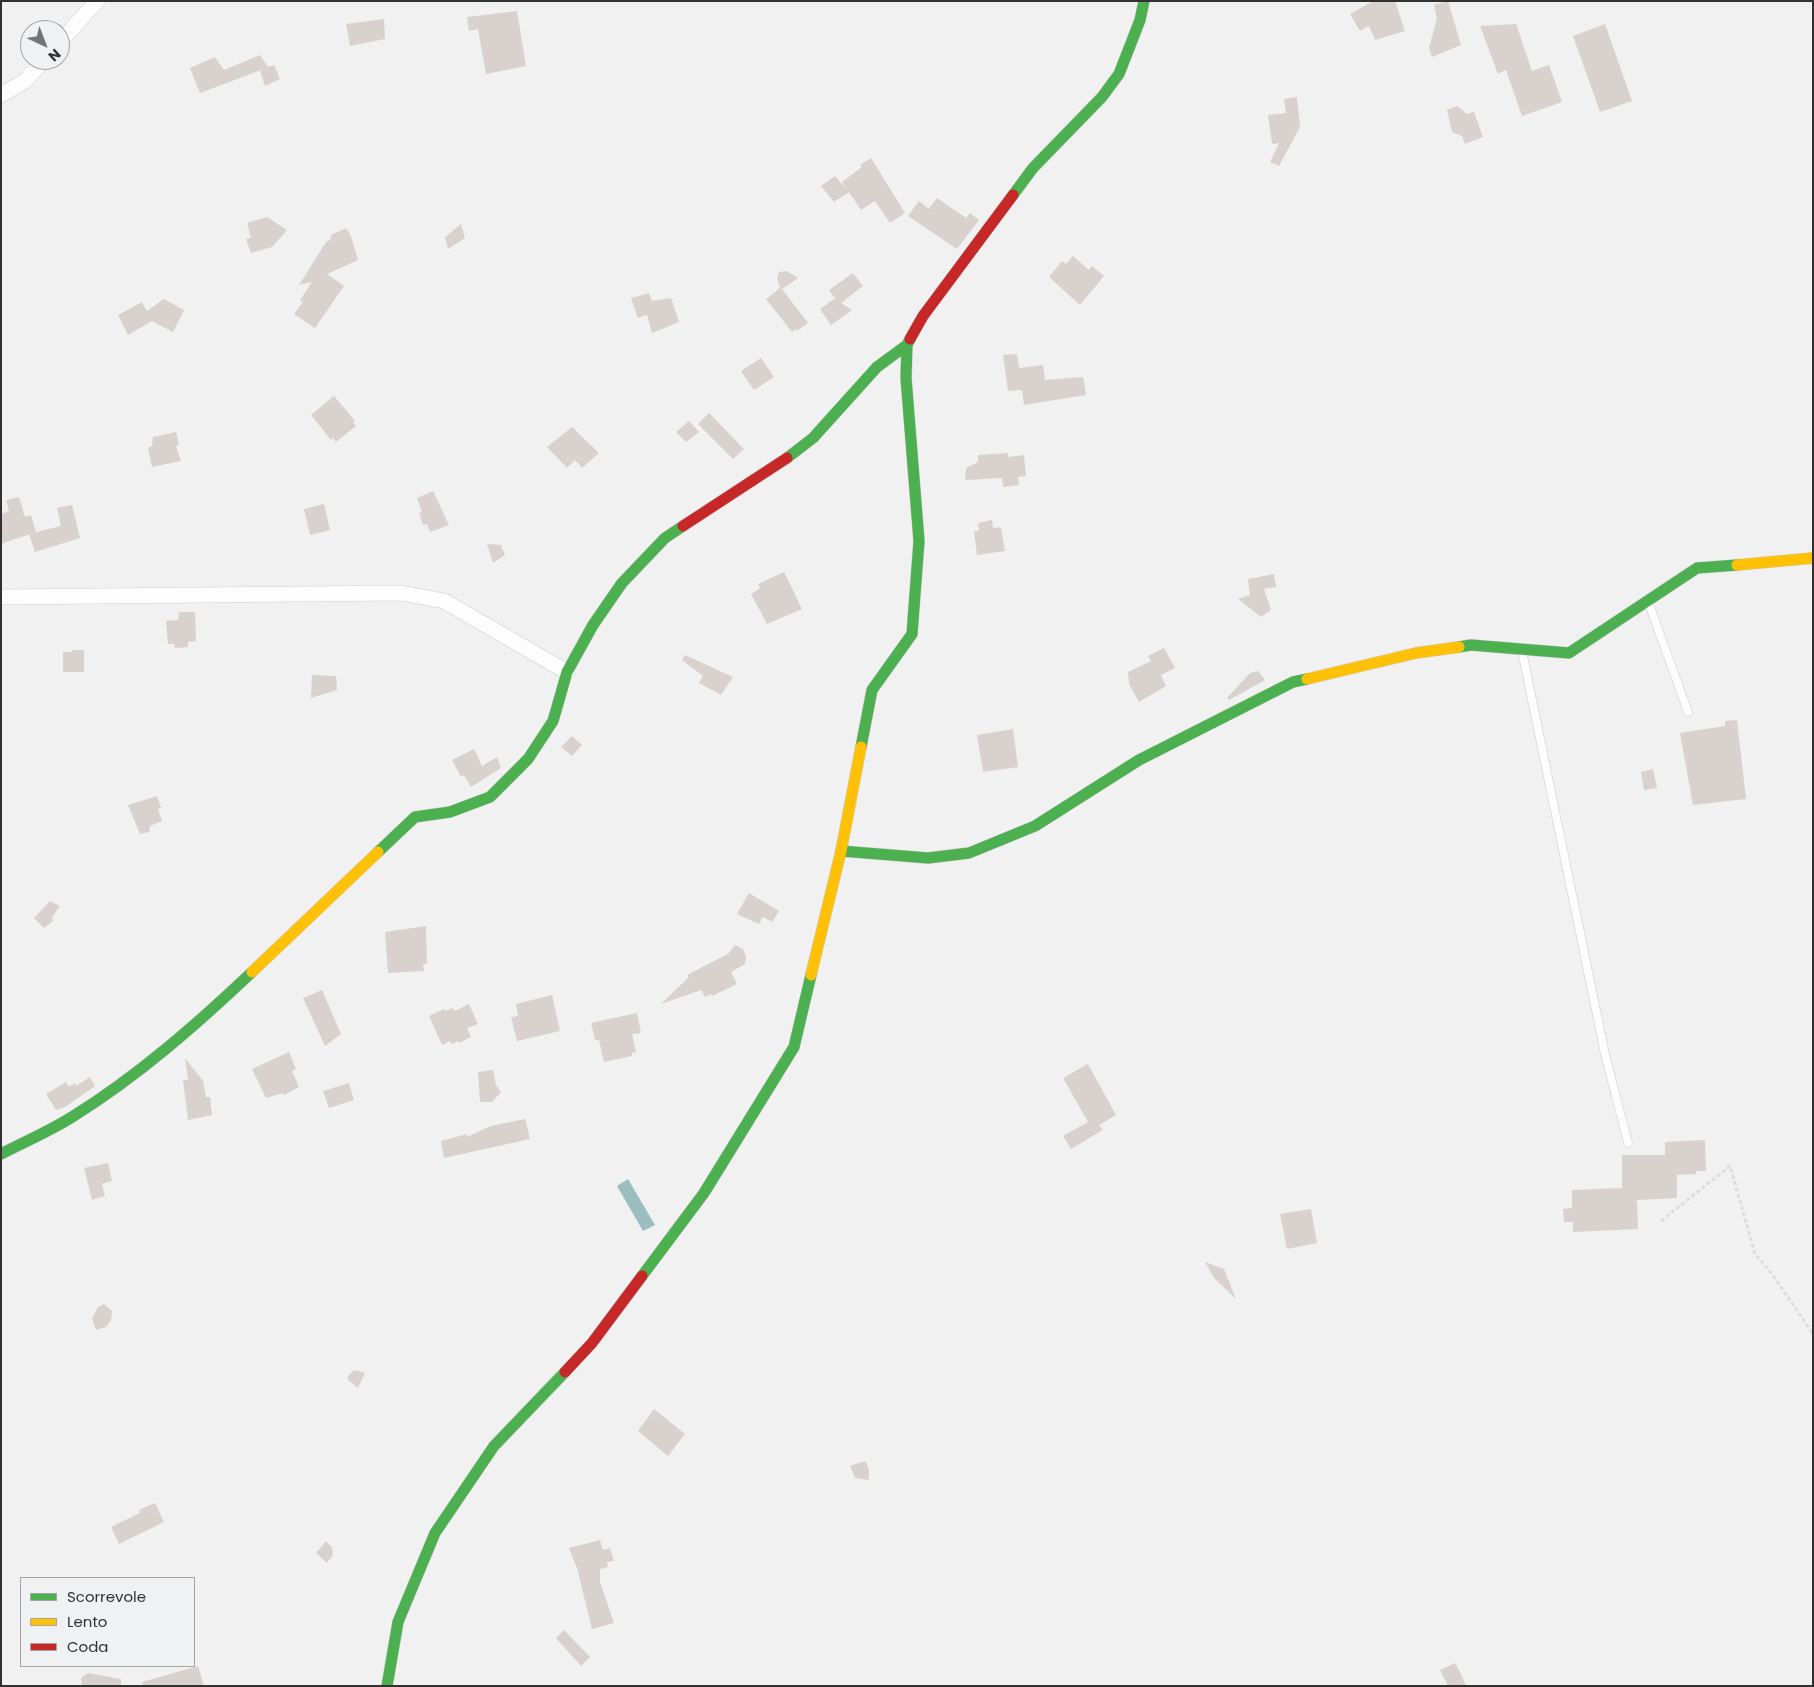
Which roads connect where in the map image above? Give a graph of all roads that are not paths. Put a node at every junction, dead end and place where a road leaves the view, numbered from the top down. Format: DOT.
graph roads {
  1 [pos="97,1"];
  2 [pos="1144,1"];
  3 [pos="70,31"];
  4 [pos="35,70"];
  5 [pos="1,95"];
  6 [pos="907,345"];
  7 [pos="1813,558"];
  8 [pos="1,597"];
  9 [pos="1648,600"];
  10 [pos="1522,651"];
  11 [pos="567,672"];
  12 [pos="1688,712"];
  13 [pos="841,851"];
  14 [pos="1628,1143"];
  15 [pos="1,1154"];
  16 [pos="387,1686"];
  1 -- 3 [label="street"];
  2 -- 6 [label="street"];
  4 -- 5 [label="street"];
  6 -- 11 [label="street"];
  6 -- 13 [label="street"];
  7 -- 9 [label="street"];
  8 -- 11 [label="street"];
  9 -- 10 [label="street"];
  9 -- 12 [label="lane"];
  10 -- 13 [label="street"];
  10 -- 14 [label="lane"];
  11 -- 15 [label="street"];
  13 -- 16 [label="street"];
}
